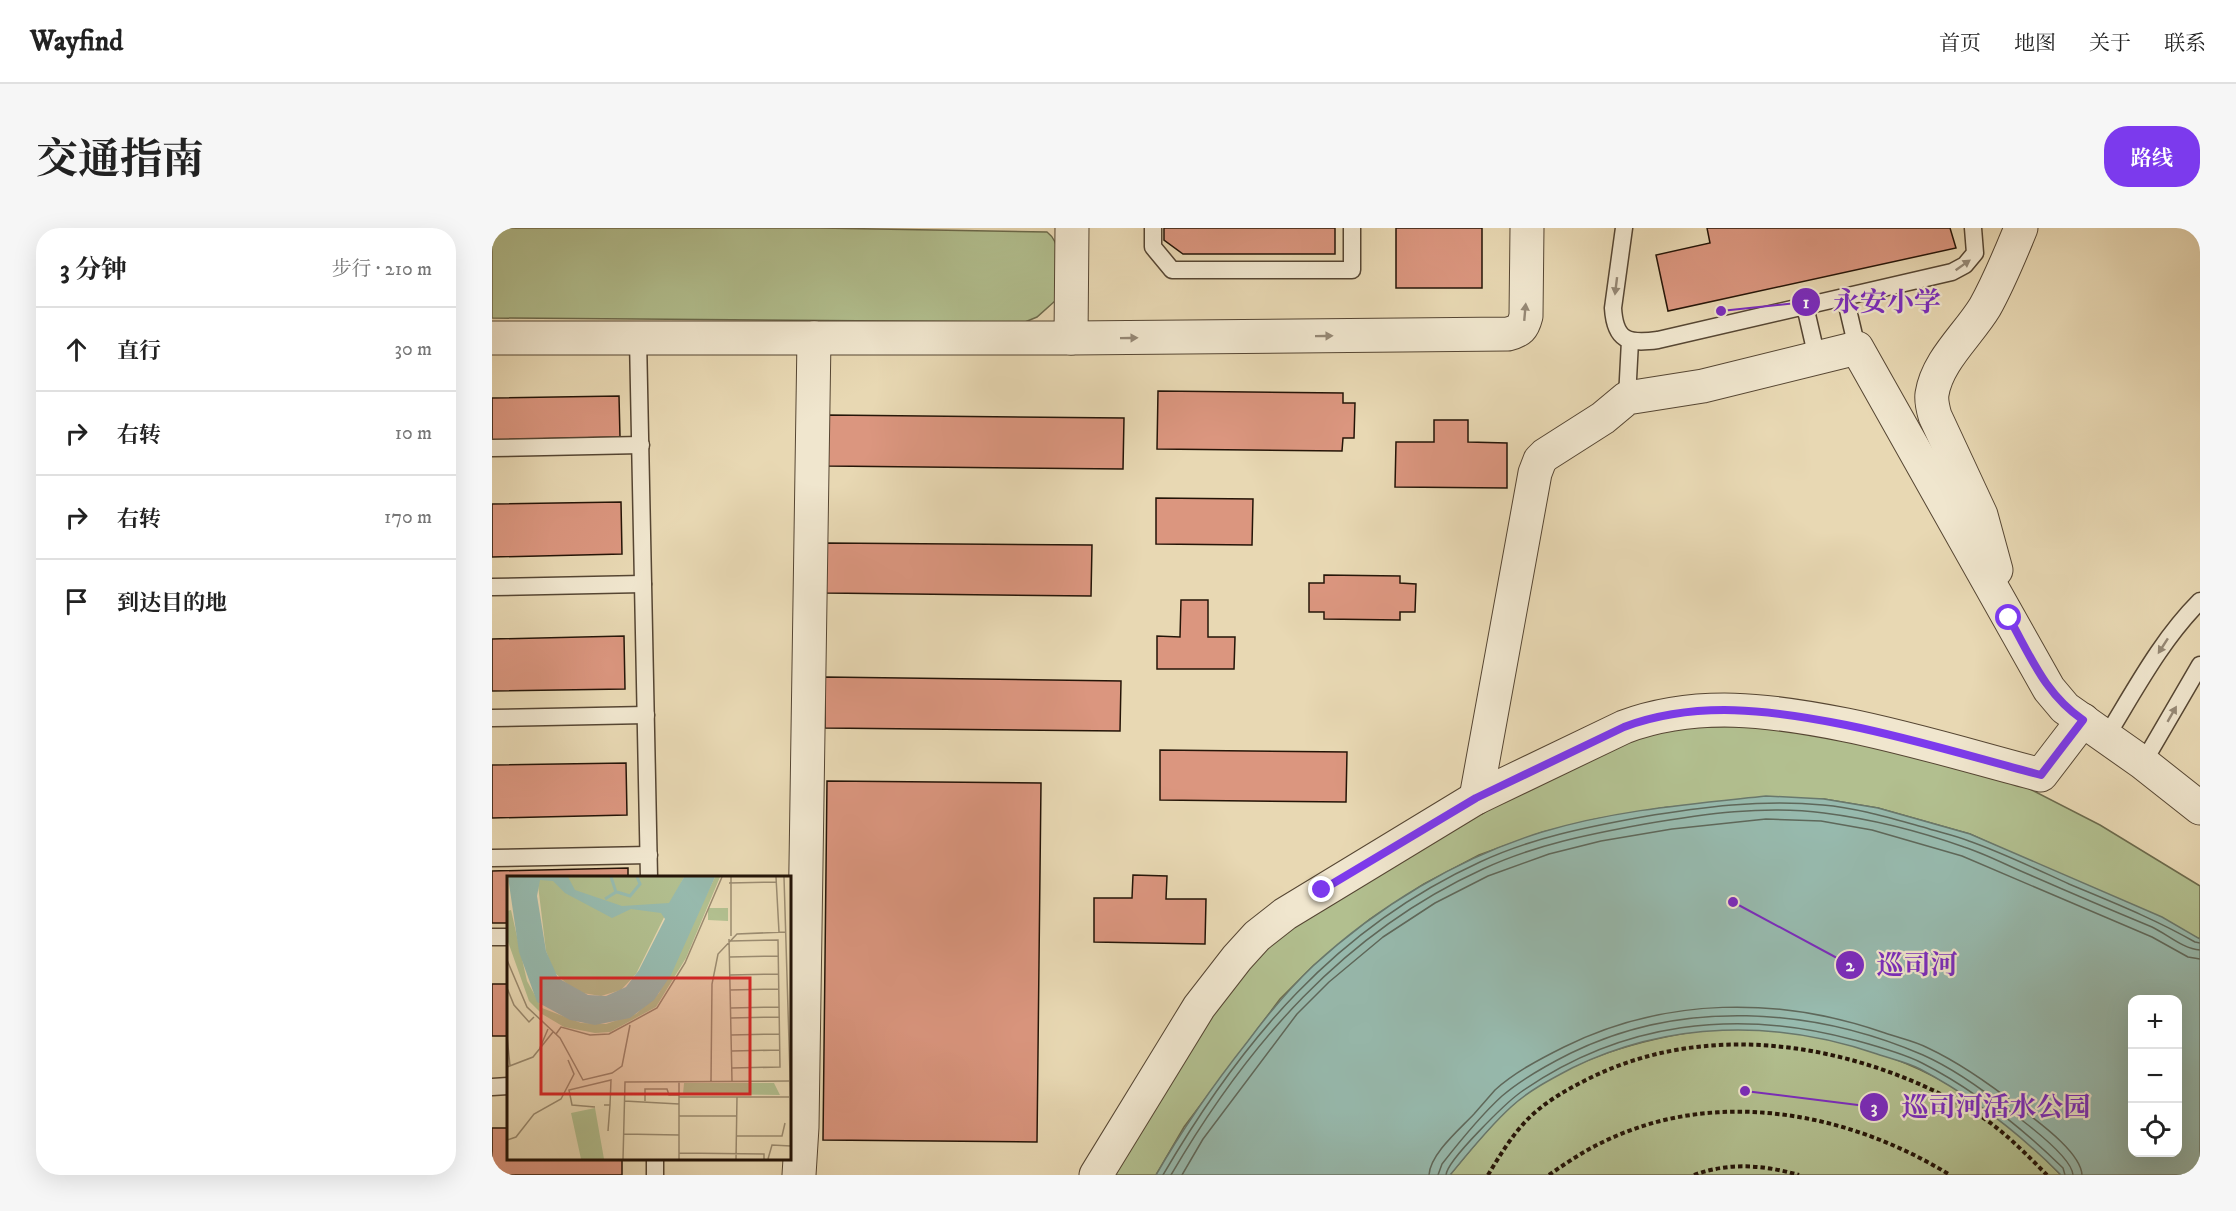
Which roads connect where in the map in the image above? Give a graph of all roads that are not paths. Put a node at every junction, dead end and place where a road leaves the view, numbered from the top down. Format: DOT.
graph roads {
  1 [pos="1072,228"];
  2 [pos="1153,228"];
  3 [pos="1352,228"];
  4 [pos="1527,228"];
  5 [pos="1624,228"];
  6 [pos="1973,228"];
  7 [pos="2021,228"];
  8 [pos="1845,297"];
  9 [pos="1804,306"];
  10 [pos="492,338"];
  11 [pos="638,338"];
  12 [pos="814,338"];
  13 [pos="1071,339"];
  14 [pos="1630,340"];
  15 [pos="1857,348"];
  16 [pos="1817,358"];
  17 [pos="1627,398"];
  18 [pos="641,445"];
  19 [pos="492,448"];
  20 [pos="643,584"];
  21 [pos="492,587"];
  22 [pos="2200,602"];
  23 [pos="2009,618"];
  24 [pos="2200,665"];
  25 [pos="646,715"];
  26 [pos="492,718"];
  27 [pos="2094,728"];
  28 [pos="2143,763"];
  29 [pos="1476,798"];
  30 [pos="2200,808"];
  31 [pos="649,855"];
  32 [pos="492,858"];
  33 [pos="649,876"];
  34 [pos="507,1086"];
  35 [pos="492,1087"];
  36 [pos="799,1175"];
  37 [pos="1096,1175"];
  1 -- 13 [label="street"];
  2 -- 3 [label="lane"];
  13 -- 4 [label="street, one-way"];
  5 -- 14 [label="lane, one-way"];
  8 -- 6 [label="lane, one-way"];
  7 -- 23 [label="street"];
  8 -- 9 [label="lane"];
  8 -- 15 [label="lane"];
  9 -- 14 [label="lane"];
  9 -- 16 [label="lane"];
  10 -- 11 [label="street"];
  11 -- 12 [label="street"];
  11 -- 18 [label="lane"];
  12 -- 13 [label="street"];
  12 -- 36 [label="street"];
  14 -- 17 [label="lane"];
  15 -- 16 [label="street"];
  15 -- 23 [label="street"];
  16 -- 17 [label="street"];
  17 -- 29 [label="street"];
  18 -- 19 [label="lane"];
  18 -- 20 [label="lane"];
  20 -- 21 [label="lane"];
  20 -- 25 [label="lane"];
  22 -- 27 [label="lane, one-way"];
  23 -- 27 [label="street"];
  28 -- 24 [label="lane, one-way"];
  25 -- 26 [label="lane"];
  25 -- 31 [label="lane"];
  27 -- 28 [label="street"];
  27 -- 29 [label="street"];
  28 -- 30 [label="street"];
  29 -- 37 [label="street"];
  31 -- 32 [label="lane"];
  31 -- 33 [label="lane"];
  34 -- 35 [label="lane"];
}
